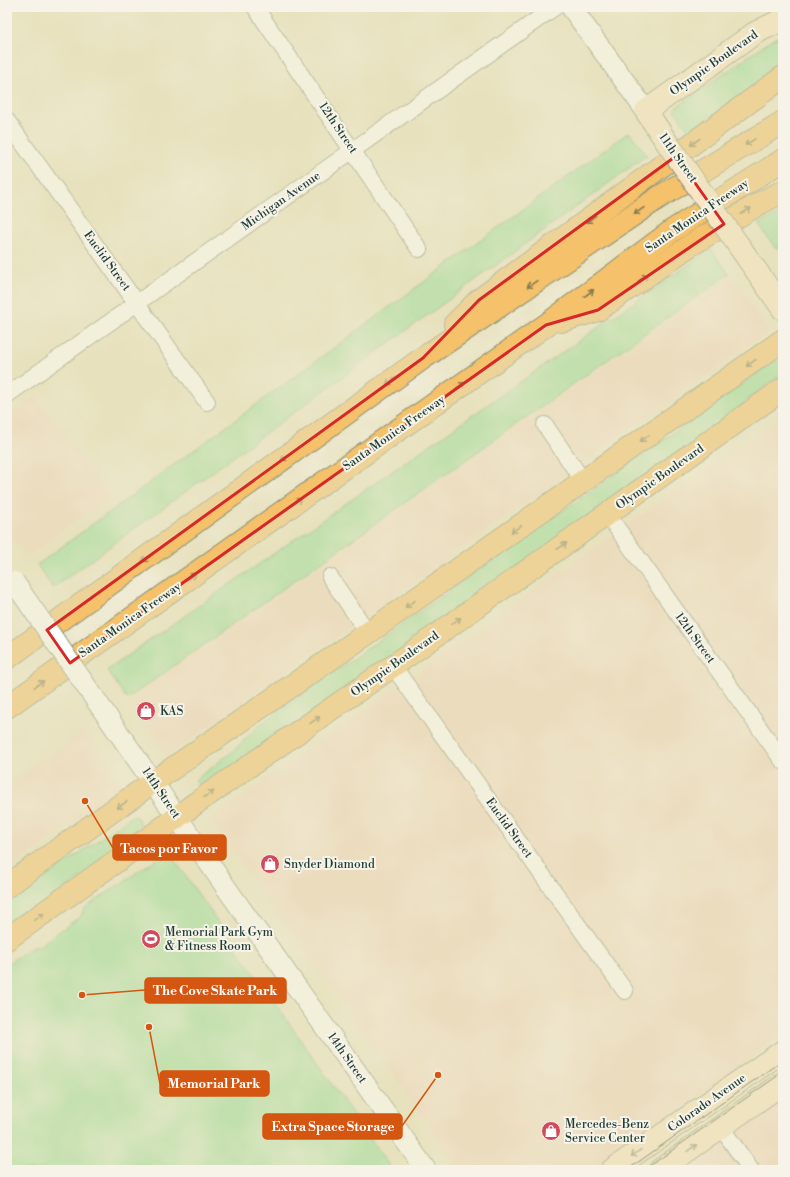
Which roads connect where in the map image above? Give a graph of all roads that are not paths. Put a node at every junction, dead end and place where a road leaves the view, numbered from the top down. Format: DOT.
graph roads {
  1 [pos="254,7"];
  2 [pos="555,7"];
  3 [pos="571,7"];
  4 [pos="783,19"];
  5 [pos="783,77"];
  6 [pos="646,111"];
  7 [pos="7,121"];
  8 [pos="783,122"];
  9 [pos="353,150"];
  10 [pos="783,160"];
  11 [pos="783,191"];
  12 [pos="419,249"];
  13 [pos="137,303"];
  14 [pos="783,309"];
  15 [pos="546,325"];
  16 [pos="783,340"];
  17 [pos="423,358"];
  18 [pos="783,389"];
  19 [pos="7,395"];
  20 [pos="207,402"];
  21 [pos="545,425"];
  22 [pos="583,481"];
  23 [pos="607,514"];
  24 [pos="11,577"];
  25 [pos="330,577"];
  26 [pos="368,633"];
  27 [pos="7,658"];
  28 [pos="393,666"];
  29 [pos="7,707"];
  30 [pos="783,761"];
  31 [pos="153,782"];
  32 [pos="177,817"];
  33 [pos="7,886"];
  34 [pos="7,939"];
  35 [pos="625,991"];
  36 [pos="783,1051"];
  37 [pos="783,1083"];
  38 [pos="721,1127"];
  39 [pos="426,1170"];
  40 [pos="612,1170"];
  41 [pos="660,1170"];
  42 [pos="751,1170"];
  1 -- 9 [label="street, 12th Street"];
  2 -- 9 [label="street, Michigan Avenue"];
  3 -- 6 [label="street, 11th Street"];
  4 -- 6 [label="main road, Olympic Boulevard"];
  5 -- 17 [label="main road, one-way"];
  6 -- 14 [label="main road, 11th Street, bridge"];
  7 -- 13 [label="street, Euclid Street"];
  8 -- 17 [label="main road, one-way"];
  9 -- 12 [label="street, 12th Street"];
  9 -- 13 [label="street, Michigan Avenue"];
  15 -- 10 [label="main road, Santa Monica Freeway, one-way"];
  15 -- 11 [label="main road, one-way"];
  13 -- 19 [label="street, Michigan Avenue"];
  13 -- 20 [label="street, Euclid Street"];
  29 -- 15 [label="main road, Santa Monica Freeway, one-way"];
  16 -- 22 [label="main road, one-way"];
  17 -- 27 [label="main road, one-way"];
  18 -- 23 [label="main road, Olympic Boulevard"];
  21 -- 22 [label="street"];
  22 -- 26 [label="main road, one-way"];
  28 -- 23 [label="main road, Olympic Boulevard, one-way"];
  23 -- 30 [label="street, 12th Street"];
  24 -- 31 [label="street, 14th Street, bridge"];
  25 -- 26 [label="street"];
  26 -- 31 [label="main road"];
  32 -- 28 [label="main road, Olympic Boulevard, one-way"];
  28 -- 35 [label="street, Euclid Street"];
  31 -- 32 [label="street, 14th Street"];
  31 -- 33 [label="main road, one-way"];
  34 -- 32 [label="main road, Olympic Boulevard, one-way"];
  32 -- 39 [label="street, 14th Street"];
  36 -- 40 [label="main road, Colorado Avenue, one-way"];
  37 -- 38 [label="main road"];
  41 -- 38 [label="main road, one-way"];
  38 -- 42 [label="street"];
}
